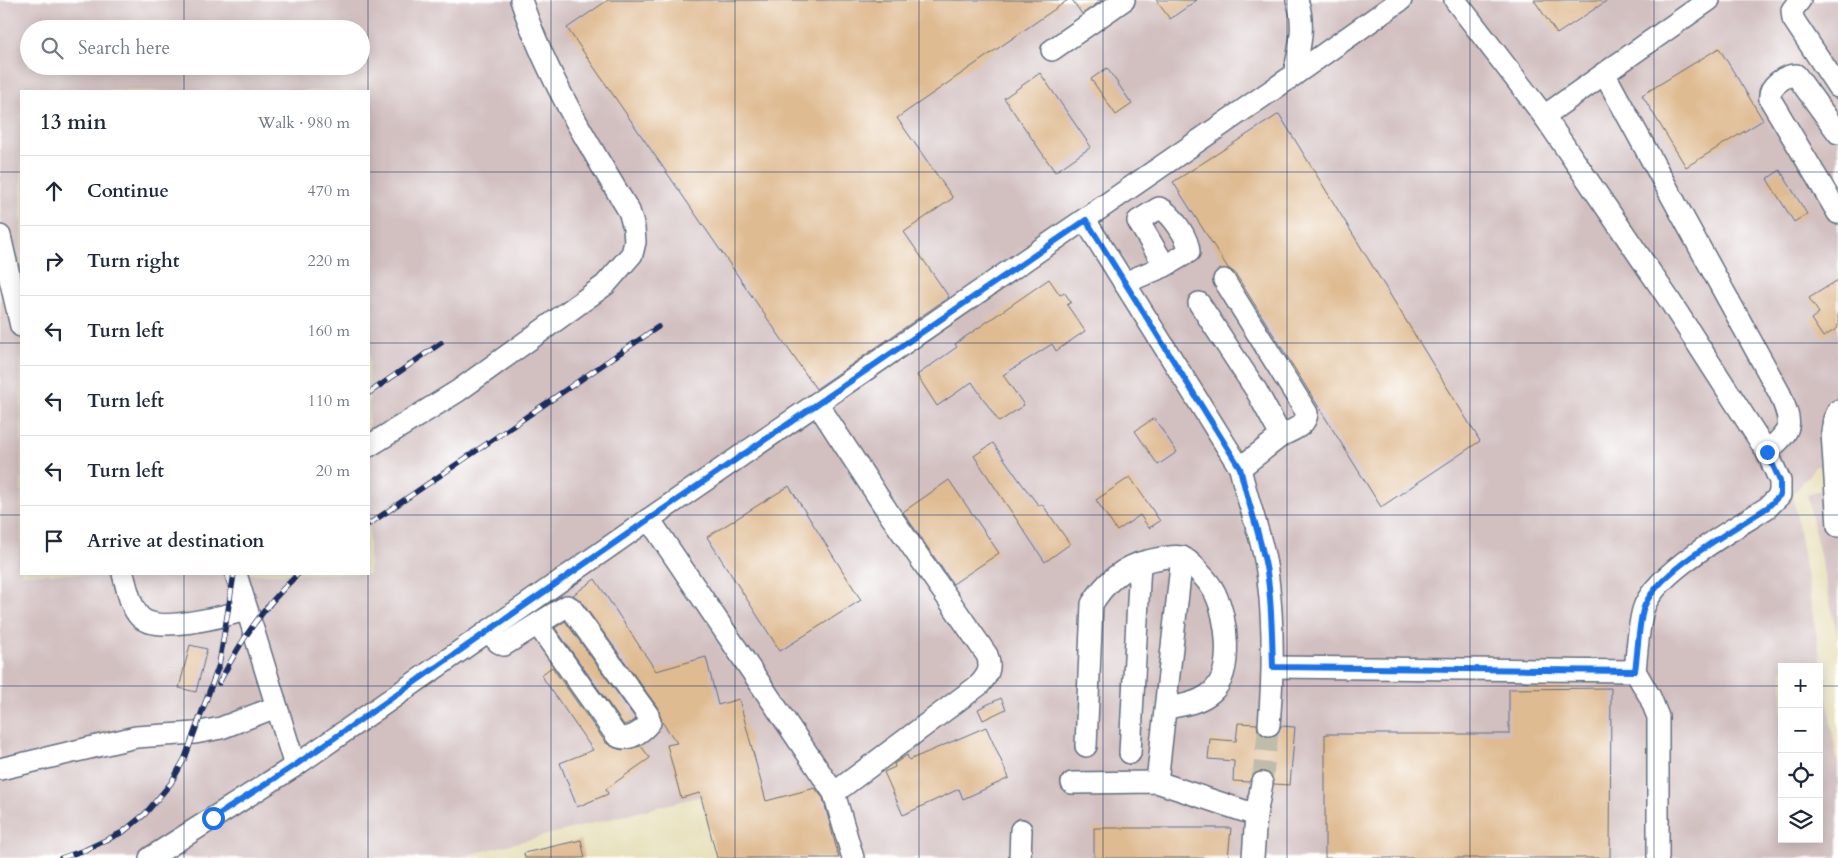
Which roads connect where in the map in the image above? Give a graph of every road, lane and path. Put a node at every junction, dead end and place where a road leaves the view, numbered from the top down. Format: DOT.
graph roads {
  1 [pos="521,0"];
  2 [pos="1124,0"];
  3 [pos="1297,0"];
  4 [pos="1401,0"];
  5 [pos="1455,0"];
  6 [pos="1709,0"];
  7 [pos="1800,0"];
  8 [pos="1052,50"];
  9 [pos="1604,73"];
  10 [pos="1294,75"];
  11 [pos="1838,87"];
  12 [pos="1544,116"];
  13 [pos="1838,133"];
  14 [pos="1838,213"];
  15 [pos="1086,220"];
  16 [pos="0,236"];
  17 [pos="1164,266"];
  18 [pos="1224,280"];
  19 [pos="1124,283"];
  20 [pos="1199,303"];
  21 [pos="20,322"];
  22 [pos="818,403"];
  23 [pos="1838,411"];
  24 [pos="1281,436"];
  25 [pos="370,445"];
  26 [pos="1767,452"];
  27 [pos="1240,468"];
  28 [pos="649,519"];
  29 [pos="1838,526"];
  30 [pos="1182,557"];
  31 [pos="1140,563"];
  32 [pos="123,575"];
  33 [pos="236,575"];
  34 [pos="247,610"];
  35 [pos="538,624"];
  36 [pos="488,631"];
  37 [pos="1273,667"];
  38 [pos="1635,671"];
  39 [pos="276,707"];
  40 [pos="1167,708"];
  41 [pos="1269,725"];
  42 [pos="1086,746"];
  43 [pos="1130,753"];
  44 [pos="294,766"];
  45 [pos="0,769"];
  46 [pos="1072,782"];
  47 [pos="1157,782"];
  48 [pos="1262,783"];
  49 [pos="834,793"];
  50 [pos="1256,815"];
  51 [pos="1021,830"];
  52 [pos="171,852"];
  53 [pos="150,858"];
  54 [pos="854,858"];
  55 [pos="1020,858"];
  56 [pos="1253,858"];
  57 [pos="1658,858"];
  1 -- 25 [label="lane"];
  2 -- 8 [label="lane"];
  3 -- 10 [label="lane"];
  4 -- 10 [label="lane"];
  5 -- 12 [label="lane"];
  6 -- 9 [label="lane"];
  7 -- 11 [label="lane"];
  9 -- 12 [label="lane"];
  9 -- 26 [label="lane"];
  10 -- 15 [label="lane"];
  12 -- 26 [label="lane"];
  13 -- 14 [label="lane"];
  15 -- 19 [label="lane"];
  15 -- 22 [label="lane"];
  16 -- 21 [label="lane"];
  17 -- 19 [label="lane"];
  18 -- 24 [label="lane"];
  19 -- 27 [label="lane"];
  20 -- 24 [label="lane"];
  22 -- 28 [label="lane"];
  22 -- 49 [label="lane"];
  23 -- 29 [label="lane"];
  24 -- 27 [label="lane"];
  26 -- 38 [label="lane"];
  27 -- 37 [label="lane"];
  28 -- 36 [label="lane"];
  28 -- 49 [label="lane"];
  30 -- 31 [label="lane"];
  30 -- 40 [label="lane"];
  30 -- 40 [label="lane"];
  31 -- 42 [label="lane"];
  31 -- 43 [label="lane"];
  32 -- 34 [label="lane"];
  33 -- 34 [label="lane"];
  34 -- 39 [label="lane"];
  35 -- 35 [label="lane"];
  35 -- 36 [label="lane"];
  36 -- 44 [label="lane"];
  37 -- 38 [label="lane"];
  37 -- 41 [label="lane"];
  38 -- 57 [label="lane"];
  39 -- 44 [label="lane"];
  39 -- 45 [label="lane"];
  40 -- 47 [label="lane"];
  44 -- 52 [label="lane"];
  46 -- 47 [label="lane"];
  47 -- 50 [label="lane"];
  48 -- 50 [label="lane"];
  49 -- 54 [label="lane"];
  50 -- 56 [label="lane"];
  51 -- 55 [label="lane"];
  52 -- 53 [label="lane"];
}
